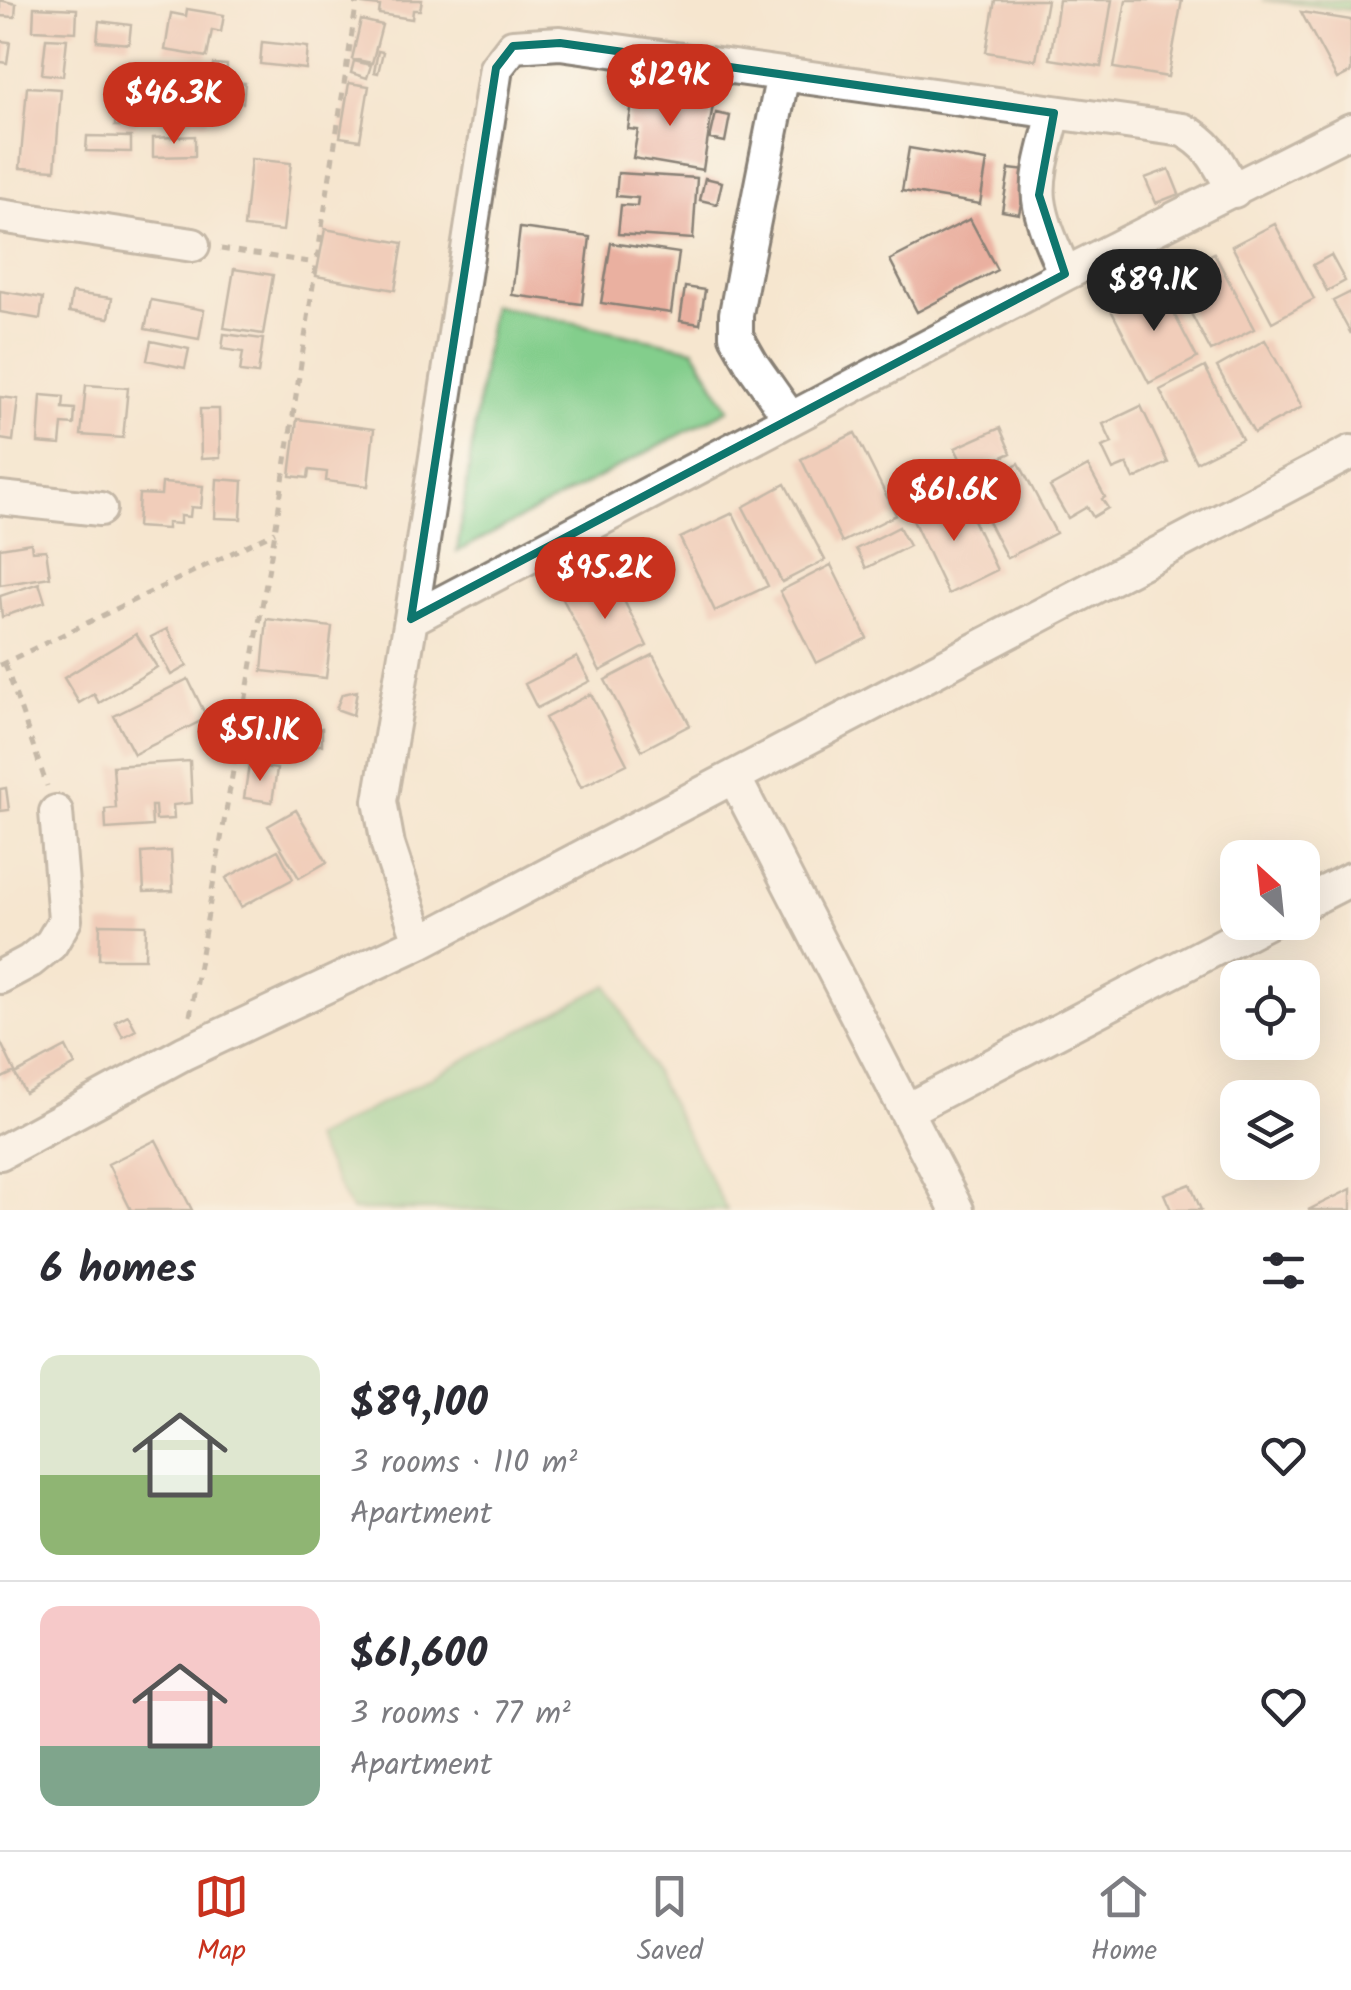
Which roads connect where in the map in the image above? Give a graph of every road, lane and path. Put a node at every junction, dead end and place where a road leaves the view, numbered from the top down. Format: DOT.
graph roads {
  1 [pos="357,0"];
  2 [pos="783,74"];
  3 [pos="1054,113"];
  4 [pos="1351,130"];
  5 [pos="1234,190"];
  6 [pos="0,216"];
  7 [pos="193,245"];
  8 [pos="316,263"];
  9 [pos="1065,274"];
  10 [pos="790,418"];
  11 [pos="1351,452"];
  12 [pos="0,498"];
  13 [pos="100,509"];
  14 [pos="275,532"];
  15 [pos="411,619"];
  16 [pos="2,664"];
  17 [pos="734,776"];
  18 [pos="56,812"];
  19 [pos="1351,878"];
  20 [pos="1320,894"];
  21 [pos="1233,940"];
  22 [pos="420,942"];
  23 [pos="0,977"];
  24 [pos="184,1053"];
  25 [pos="907,1110"];
  26 [pos="0,1153"];
  27 [pos="956,1210"];
  1 -- 8 [label="path"];
  2 -- 3 [label="street"];
  2 -- 10 [label="street"];
  2 -- 15 [label="street"];
  3 -- 5 [label="street"];
  3 -- 9 [label="street"];
  4 -- 5 [label="street"];
  5 -- 9 [label="street"];
  6 -- 7 [label="street"];
  7 -- 8 [label="path"];
  8 -- 14 [label="path"];
  9 -- 10 [label="street"];
  10 -- 15 [label="street"];
  11 -- 17 [label="street"];
  12 -- 13 [label="street"];
  14 -- 16 [label="path"];
  14 -- 24 [label="path"];
  15 -- 22 [label="street"];
  16 -- 18 [label="path"];
  17 -- 22 [label="street"];
  17 -- 25 [label="street"];
  18 -- 23 [label="street"];
  19 -- 20 [label="street"];
  21 -- 25 [label="street"];
  22 -- 24 [label="street"];
  24 -- 26 [label="street"];
  25 -- 27 [label="street"];
}
